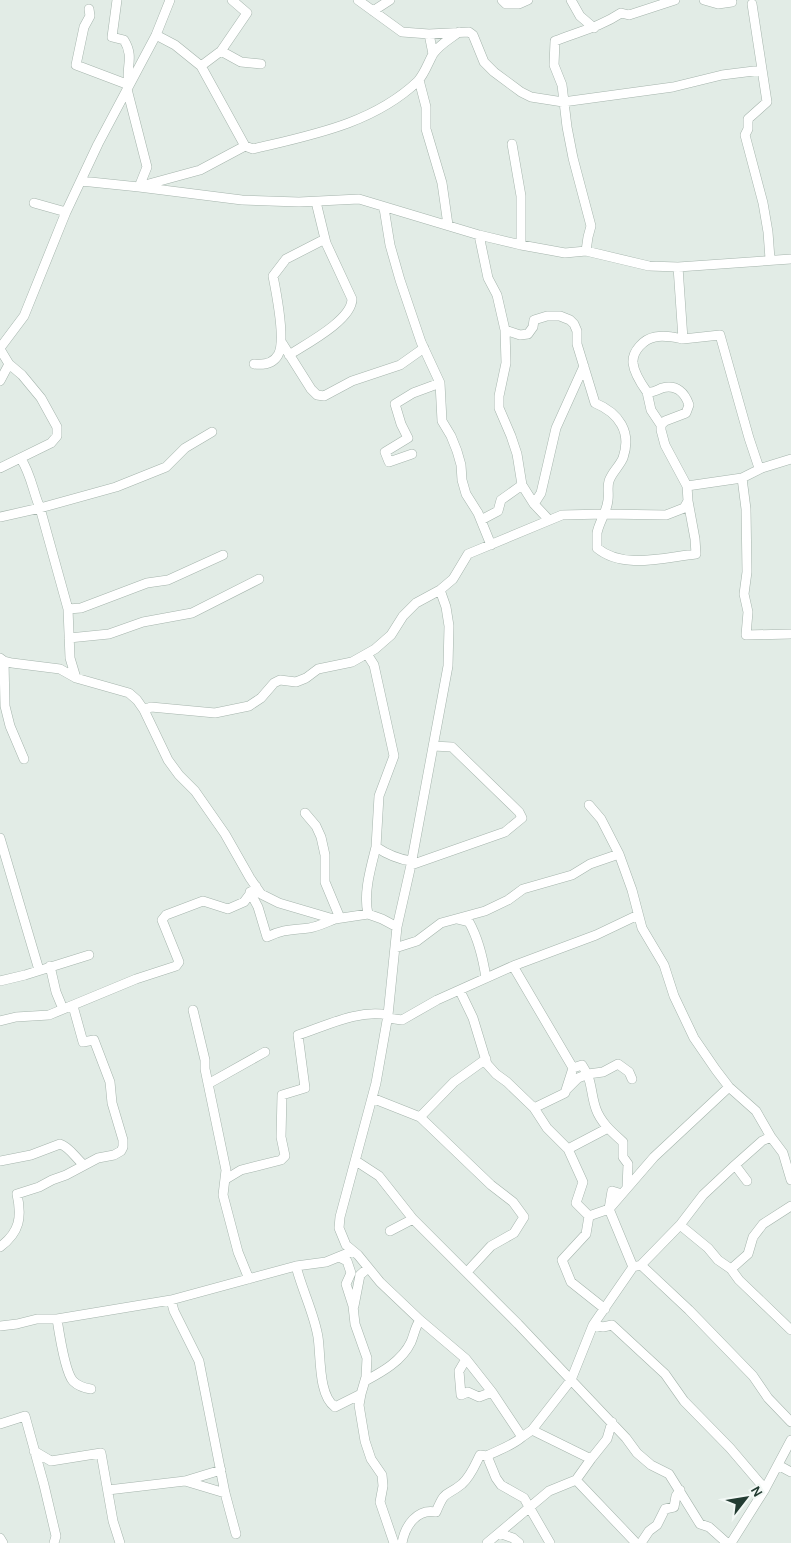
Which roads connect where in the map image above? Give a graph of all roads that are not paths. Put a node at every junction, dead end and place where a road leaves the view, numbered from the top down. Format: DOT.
graph roads {
  1 [pos="117,0"];
  2 [pos="170,0"];
  3 [pos="232,0"];
  4 [pos="358,0"];
  5 [pos="390,0"];
  6 [pos="502,0"];
  7 [pos="528,0"];
  8 [pos="571,0"];
  9 [pos="675,0"];
  10 [pos="704,0"];
  11 [pos="732,2"];
  12 [pos="243,4"];
  13 [pos="752,4"];
  14 [pos="89,9"];
  15 [pos="373,11"];
  16 [pos="594,28"];
  17 [pos="459,32"];
  18 [pos="429,34"];
  19 [pos="156,35"];
  20 [pos="221,51"];
  21 [pos="434,54"];
  22 [pos="261,64"];
  23 [pos="201,66"];
  24 [pos="762,70"];
  25 [pos="419,80"];
  26 [pos="128,87"];
  27 [pos="563,102"];
  28 [pos="512,144"];
  29 [pos="245,146"];
  30 [pos="81,182"];
  31 [pos="139,187"];
  32 [pos="316,202"];
  33 [pos="34,203"];
  34 [pos="384,208"];
  35 [pos="66,212"];
  36 [pos="448,225"];
  37 [pos="479,235"];
  38 [pos="325,239"];
  39 [pos="521,245"];
  40 [pos="586,251"];
  41 [pos="791,258"];
  42 [pos="770,260"];
  43 [pos="678,267"];
  44 [pos="505,330"];
  45 [pos="683,339"];
  46 [pos="282,343"];
  47 [pos="424,348"];
  48 [pos="0,349"];
  49 [pos="289,355"];
  50 [pos="9,364"];
  51 [pos="254,364"];
  52 [pos="584,366"];
  53 [pos="0,381"];
  54 [pos="440,384"];
  55 [pos="647,392"];
  56 [pos="661,424"];
  57 [pos="212,432"];
  58 [pos="412,454"];
  59 [pos="20,459"];
  60 [pos="791,459"];
  61 [pos="0,468"];
  62 [pos="762,468"];
  63 [pos="742,478"];
  64 [pos="522,485"];
  65 [pos="688,486"];
  66 [pos="688,501"];
  67 [pos="534,504"];
  68 [pos="40,508"];
  69 [pos="605,514"];
  70 [pos="0,517"];
  71 [pos="481,520"];
  72 [pos="549,520"];
  73 [pos="491,545"];
  74 [pos="223,555"];
  75 [pos="259,579"];
  76 [pos="440,590"];
  77 [pos="68,609"];
  78 [pos="791,634"];
  79 [pos="69,638"];
  80 [pos="367,654"];
  81 [pos="2,660"];
  82 [pos="76,678"];
  83 [pos="144,710"];
  84 [pos="433,746"];
  85 [pos="24,759"];
  86 [pos="589,805"];
  87 [pos="305,813"];
  88 [pos="0,838"];
  89 [pos="376,847"];
  90 [pos="619,854"];
  91 [pos="411,863"];
  92 [pos="253,889"];
  93 [pos="244,902"];
  94 [pos="257,906"];
  95 [pos="368,914"];
  96 [pos="638,915"];
  97 [pos="338,918"];
  98 [pos="457,919"];
  99 [pos="397,927"];
  100 [pos="395,948"];
  101 [pos="89,955"];
  102 [pos="50,966"];
  103 [pos="513,966"];
  104 [pos="39,970"];
  105 [pos="486,978"];
  106 [pos="0,981"];
  107 [pos="460,991"];
  108 [pos="74,1006"];
  109 [pos="63,1010"];
  110 [pos="194,1010"];
  111 [pos="388,1017"];
  112 [pos="0,1021"];
  113 [pos="265,1052"];
  114 [pos="486,1059"];
  115 [pos="573,1068"];
  116 [pos="588,1074"];
  117 [pos="632,1079"];
  118 [pos="208,1084"];
  119 [pos="729,1087"];
  120 [pos="566,1090"];
  121 [pos="372,1098"];
  122 [pos="534,1108"];
  123 [pos="420,1117"];
  124 [pos="608,1128"];
  125 [pos="771,1137"];
  126 [pos="568,1149"];
  127 [pos="0,1161"];
  128 [pos="356,1161"];
  129 [pos="735,1164"];
  130 [pos="84,1165"];
  131 [pos="226,1179"];
  132 [pos="791,1180"];
  133 [pos="747,1181"];
  134 [pos="624,1191"];
  135 [pos="791,1206"];
  136 [pos="609,1209"];
  137 [pos="589,1216"];
  138 [pos="414,1219"];
  139 [pos="680,1224"];
  140 [pos="390,1231"];
  141 [pos="0,1247"];
  142 [pos="353,1251"];
  143 [pos="339,1257"];
  144 [pos="296,1266"];
  145 [pos="637,1266"];
  146 [pos="368,1268"];
  147 [pos="731,1269"];
  148 [pos="466,1272"];
  149 [pos="249,1279"];
  150 [pos="171,1300"];
  151 [pos="354,1306"];
  152 [pos="605,1310"];
  153 [pos="57,1319"];
  154 [pos="420,1320"];
  155 [pos="0,1326"];
  156 [pos="593,1326"];
  157 [pos="791,1330"];
  158 [pos="466,1359"];
  159 [pos="571,1380"];
  160 [pos="365,1381"];
  161 [pos="91,1389"];
  162 [pos="492,1392"];
  163 [pos="361,1394"];
  164 [pos="612,1422"];
  165 [pos="791,1422"];
  166 [pos="0,1424"];
  167 [pos="532,1430"];
  168 [pos="522,1437"];
  169 [pos="791,1440"];
  170 [pos="34,1451"];
  171 [pos="487,1456"];
  172 [pos="591,1459"];
  173 [pos="778,1465"];
  174 [pos="221,1470"];
  175 [pos="791,1472"];
  176 [pos="576,1480"];
  177 [pos="185,1481"];
  178 [pos="765,1489"];
  179 [pos="108,1490"];
  180 [pos="680,1490"];
  181 [pos="225,1492"];
  182 [pos="530,1508"];
  183 [pos="499,1533"];
  184 [pos="236,1534"];
  185 [pos="0,1538"];
  186 [pos="3,1543"];
  187 [pos="54,1543"];
  188 [pos="120,1543"];
  189 [pos="394,1543"];
  190 [pos="402,1543"];
  191 [pos="487,1543"];
  192 [pos="519,1543"];
  193 [pos="550,1543"];
  194 [pos="636,1543"];
  195 [pos="641,1543"];
  196 [pos="727,1543"];
  197 [pos="731,1543"];
  1 -- 26 [label="street"];
  2 -- 19 [label="street"];
  3 -- 12 [label="street"];
  4 -- 15 [label="street"];
  5 -- 15 [label="street"];
  6 -- 7 [label="street"];
  8 -- 16 [label="street"];
  9 -- 16 [label="street"];
  10 -- 11 [label="street"];
  12 -- 20 [label="street"];
  13 -- 24 [label="street"];
  14 -- 26 [label="street"];
  15 -- 18 [label="street"];
  16 -- 27 [label="street"];
  17 -- 18 [label="street"];
  17 -- 21 [label="street"];
  17 -- 27 [label="street"];
  18 -- 21 [label="street"];
  19 -- 23 [label="street"];
  19 -- 26 [label="street"];
  20 -- 22 [label="street"];
  20 -- 23 [label="street"];
  21 -- 25 [label="street"];
  23 -- 29 [label="street"];
  24 -- 27 [label="street"];
  24 -- 42 [label="street"];
  25 -- 29 [label="street"];
  25 -- 36 [label="street"];
  26 -- 30 [label="street"];
  26 -- 31 [label="street"];
  27 -- 40 [label="street"];
  28 -- 39 [label="street"];
  29 -- 31 [label="street"];
  30 -- 31 [label="street"];
  30 -- 35 [label="street"];
  31 -- 32 [label="street"];
  32 -- 34 [label="street"];
  32 -- 38 [label="street"];
  33 -- 35 [label="street"];
  34 -- 36 [label="street"];
  34 -- 47 [label="street"];
  35 -- 48 [label="street"];
  36 -- 37 [label="street"];
  37 -- 39 [label="street"];
  37 -- 44 [label="street"];
  38 -- 46 [label="street"];
  38 -- 49 [label="street"];
  39 -- 40 [label="street"];
  40 -- 43 [label="street"];
  41 -- 42 [label="street"];
  42 -- 43 [label="street"];
  43 -- 45 [label="street"];
  44 -- 52 [label="street"];
  44 -- 64 [label="street"];
  45 -- 55 [label="street"];
  45 -- 62 [label="street"];
  46 -- 49 [label="street"];
  46 -- 51 [label="street"];
  47 -- 49 [label="street"];
  47 -- 54 [label="street"];
  48 -- 50 [label="street"];
  50 -- 53 [label="street"];
  50 -- 59 [label="street"];
  52 -- 67 [label="street"];
  52 -- 69 [label="street"];
  54 -- 58 [label="street"];
  54 -- 71 [label="street"];
  55 -- 56 [label="street"];
  55 -- 56 [label="street"];
  56 -- 65 [label="street"];
  57 -- 68 [label="street"];
  59 -- 61 [label="street"];
  59 -- 68 [label="street"];
  60 -- 62 [label="street"];
  62 -- 63 [label="street"];
  63 -- 65 [label="street"];
  63 -- 78 [label="street"];
  64 -- 67 [label="street"];
  64 -- 71 [label="street"];
  65 -- 66 [label="street"];
  66 -- 69 [label="street"];
  66 -- 69 [label="street"];
  67 -- 72 [label="street"];
  68 -- 70 [label="street"];
  68 -- 77 [label="street"];
  69 -- 72 [label="street"];
  71 -- 73 [label="street"];
  72 -- 73 [label="street"];
  73 -- 76 [label="street"];
  74 -- 77 [label="street"];
  75 -- 79 [label="street"];
  76 -- 80 [label="street"];
  76 -- 84 [label="street"];
  77 -- 79 [label="street"];
  79 -- 82 [label="street"];
  80 -- 83 [label="street"];
  80 -- 89 [label="street"];
  81 -- 82 [label="street"];
  81 -- 85 [label="street"];
  82 -- 83 [label="street"];
  83 -- 92 [label="street"];
  84 -- 91 [label="street"];
  84 -- 91 [label="street"];
  86 -- 90 [label="street"];
  87 -- 97 [label="street"];
  88 -- 104 [label="street"];
  89 -- 91 [label="street"];
  89 -- 95 [label="street"];
  90 -- 96 [label="street"];
  90 -- 98 [label="street"];
  91 -- 99 [label="street"];
  92 -- 93 [label="street"];
  92 -- 94 [label="street"];
  92 -- 97 [label="street"];
  93 -- 94 [label="street"];
  93 -- 108 [label="street"];
  94 -- 97 [label="street"];
  95 -- 97 [label="street"];
  95 -- 99 [label="street"];
  96 -- 103 [label="street"];
  96 -- 119 [label="street"];
  98 -- 100 [label="street"];
  98 -- 105 [label="street"];
  99 -- 100 [label="street"];
  100 -- 111 [label="street"];
  101 -- 102 [label="street"];
  102 -- 104 [label="street"];
  102 -- 109 [label="street"];
  103 -- 105 [label="street"];
  103 -- 115 [label="street"];
  104 -- 106 [label="street"];
  105 -- 107 [label="street"];
  107 -- 111 [label="street"];
  107 -- 114 [label="street"];
  108 -- 109 [label="street"];
  108 -- 130 [label="street"];
  109 -- 112 [label="street"];
  110 -- 118 [label="street"];
  111 -- 121 [label="street"];
  111 -- 131 [label="street"];
  113 -- 118 [label="street"];
  114 -- 122 [label="street"];
  114 -- 123 [label="street"];
  115 -- 116 [label="street"];
  115 -- 120 [label="street"];
  116 -- 117 [label="street"];
  116 -- 120 [label="street"];
  116 -- 124 [label="street"];
  118 -- 131 [label="street"];
  119 -- 125 [label="street"];
  119 -- 134 [label="street"];
  120 -- 122 [label="street"];
  121 -- 123 [label="street"];
  121 -- 128 [label="street"];
  122 -- 126 [label="street"];
  123 -- 148 [label="street"];
  124 -- 126 [label="street"];
  124 -- 134 [label="street"];
  125 -- 129 [label="street"];
  125 -- 132 [label="street"];
  126 -- 137 [label="street"];
  127 -- 130 [label="street"];
  128 -- 138 [label="street"];
  128 -- 142 [label="street"];
  129 -- 133 [label="street"];
  129 -- 139 [label="street"];
  130 -- 141 [label="street"];
  131 -- 149 [label="street"];
  134 -- 136 [label="street"];
  135 -- 147 [label="street"];
  136 -- 137 [label="street"];
  136 -- 145 [label="street"];
  137 -- 152 [label="street"];
  138 -- 140 [label="street"];
  138 -- 148 [label="street"];
  139 -- 145 [label="street"];
  139 -- 147 [label="street"];
  142 -- 143 [label="street"];
  142 -- 146 [label="street"];
  143 -- 144 [label="street"];
  143 -- 151 [label="street"];
  144 -- 149 [label="street"];
  144 -- 163 [label="street"];
  145 -- 152 [label="street"];
  145 -- 165 [label="street"];
  146 -- 151 [label="street"];
  146 -- 154 [label="street"];
  147 -- 157 [label="street"];
  148 -- 159 [label="street"];
  149 -- 150 [label="street"];
  150 -- 153 [label="street"];
  150 -- 174 [label="street"];
  151 -- 160 [label="street"];
  152 -- 156 [label="street"];
  153 -- 155 [label="street"];
  153 -- 161 [label="street"];
  154 -- 158 [label="street"];
  154 -- 160 [label="street"];
  156 -- 159 [label="street"];
  156 -- 178 [label="street"];
  158 -- 162 [label="street"];
  158 -- 162 [label="street"];
  159 -- 164 [label="street"];
  159 -- 167 [label="street"];
  160 -- 163 [label="street"];
  162 -- 168 [label="street"];
  163 -- 189 [label="street"];
  164 -- 172 [label="street"];
  164 -- 180 [label="street"];
  166 -- 170 [label="street"];
  167 -- 168 [label="street"];
  167 -- 172 [label="street"];
  168 -- 171 [label="street"];
  169 -- 173 [label="street"];
  170 -- 179 [label="street"];
  170 -- 187 [label="street"];
  171 -- 182 [label="street"];
  171 -- 190 [label="street"];
  172 -- 176 [label="street"];
  173 -- 175 [label="street"];
  173 -- 178 [label="street"];
  174 -- 177 [label="street"];
  174 -- 181 [label="street"];
  176 -- 182 [label="street"];
  176 -- 194 [label="street"];
  177 -- 179 [label="street"];
  177 -- 181 [label="street"];
  178 -- 197 [label="street"];
  179 -- 188 [label="street"];
  180 -- 195 [label="street"];
  180 -- 196 [label="street"];
  181 -- 184 [label="street"];
  182 -- 183 [label="street"];
  182 -- 193 [label="street"];
  183 -- 191 [label="street"];
  183 -- 192 [label="street"];
  185 -- 186 [label="street"];
}
